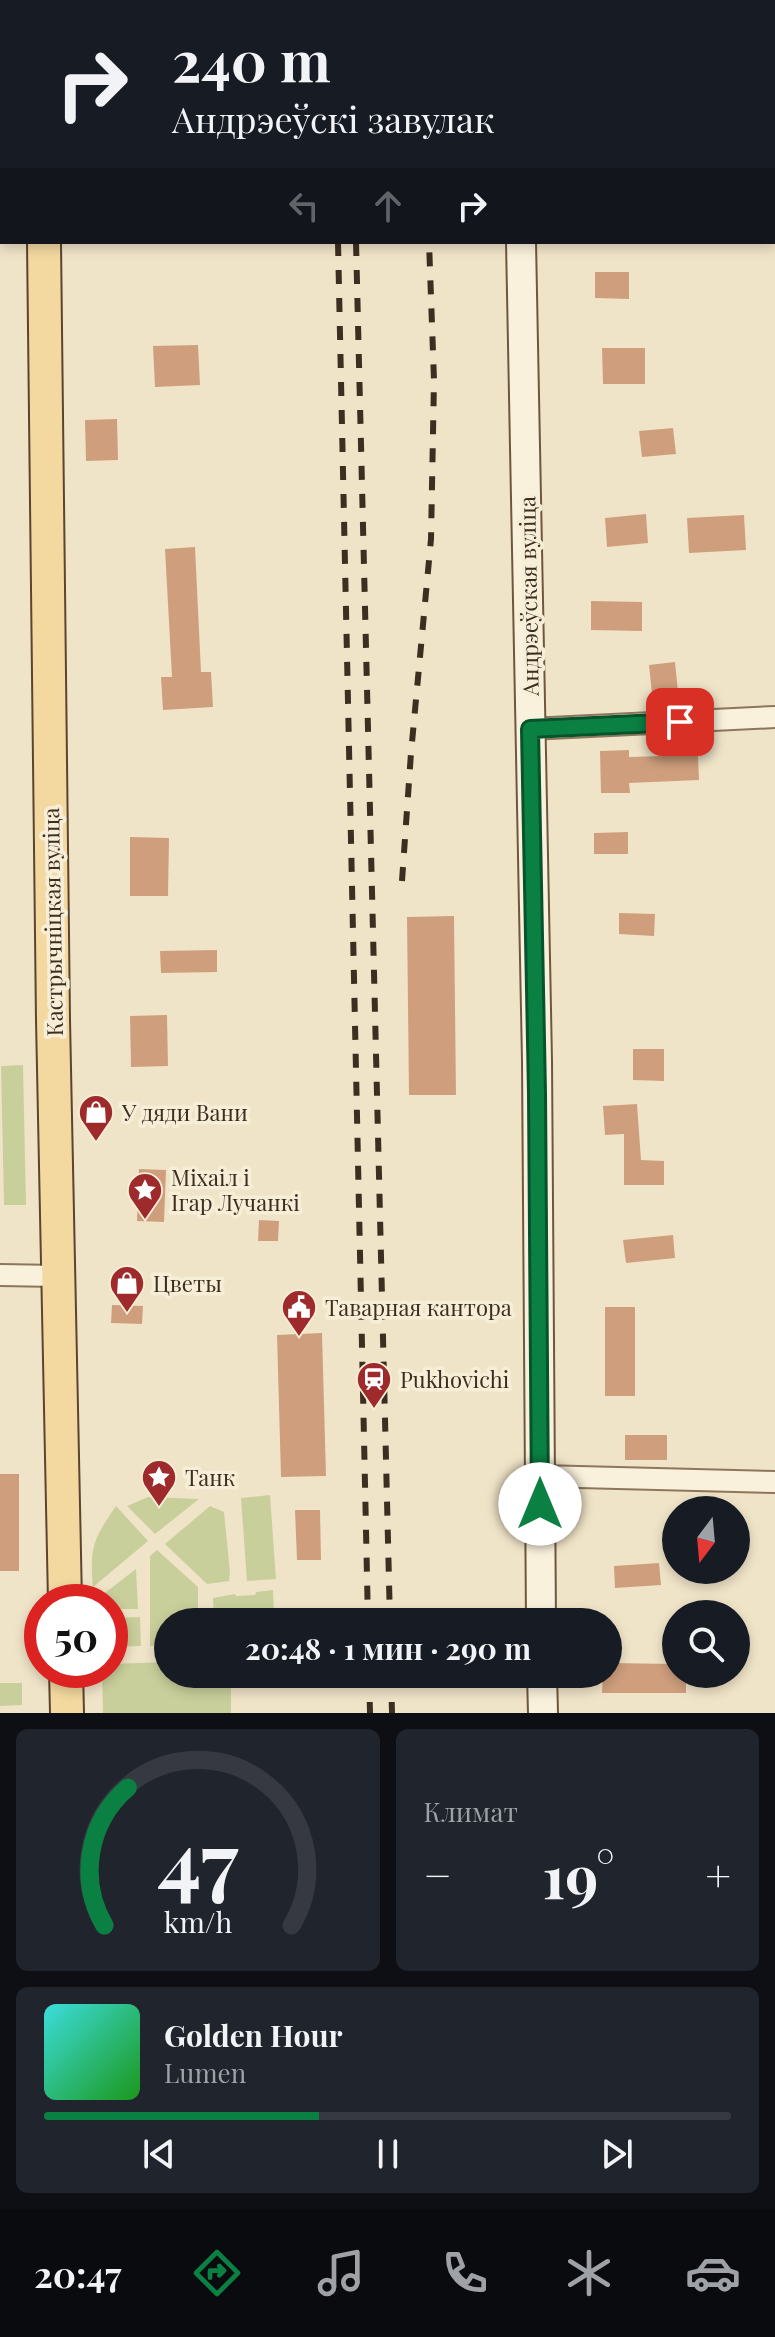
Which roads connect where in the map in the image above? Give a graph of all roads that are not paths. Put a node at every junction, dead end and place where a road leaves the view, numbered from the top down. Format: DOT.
graph roads {
  1 [pos="44,244"];
  2 [pos="521,244"];
  3 [pos="775,717"];
  4 [pos="530,729"];
  5 [pos="0,1275"];
  6 [pos="58,1276"];
  7 [pos="540,1476"];
  8 [pos="775,1482"];
  9 [pos="65,1584"];
  10 [pos="541,1608"];
  11 [pos="66,1688"];
  12 [pos="542,1688"];
  13 [pos="67,1713"];
  14 [pos="543,1713"];
  1 -- 6 [label="main road, Кастрычніцкая вуліца"];
  2 -- 4 [label="main road, Андрэеўская вуліца"];
  3 -- 4 [label="street"];
  4 -- 7 [label="main road, Андрэеўская вуліца"];
  5 -- 6 [label="street"];
  6 -- 9 [label="main road, Кастрычніцкая вуліца"];
  7 -- 8 [label="street"];
  7 -- 10 [label="main road, Андрэеўская вуліца"];
  11 -- 13 [label="main road"];
  12 -- 14 [label="main road"];
}
